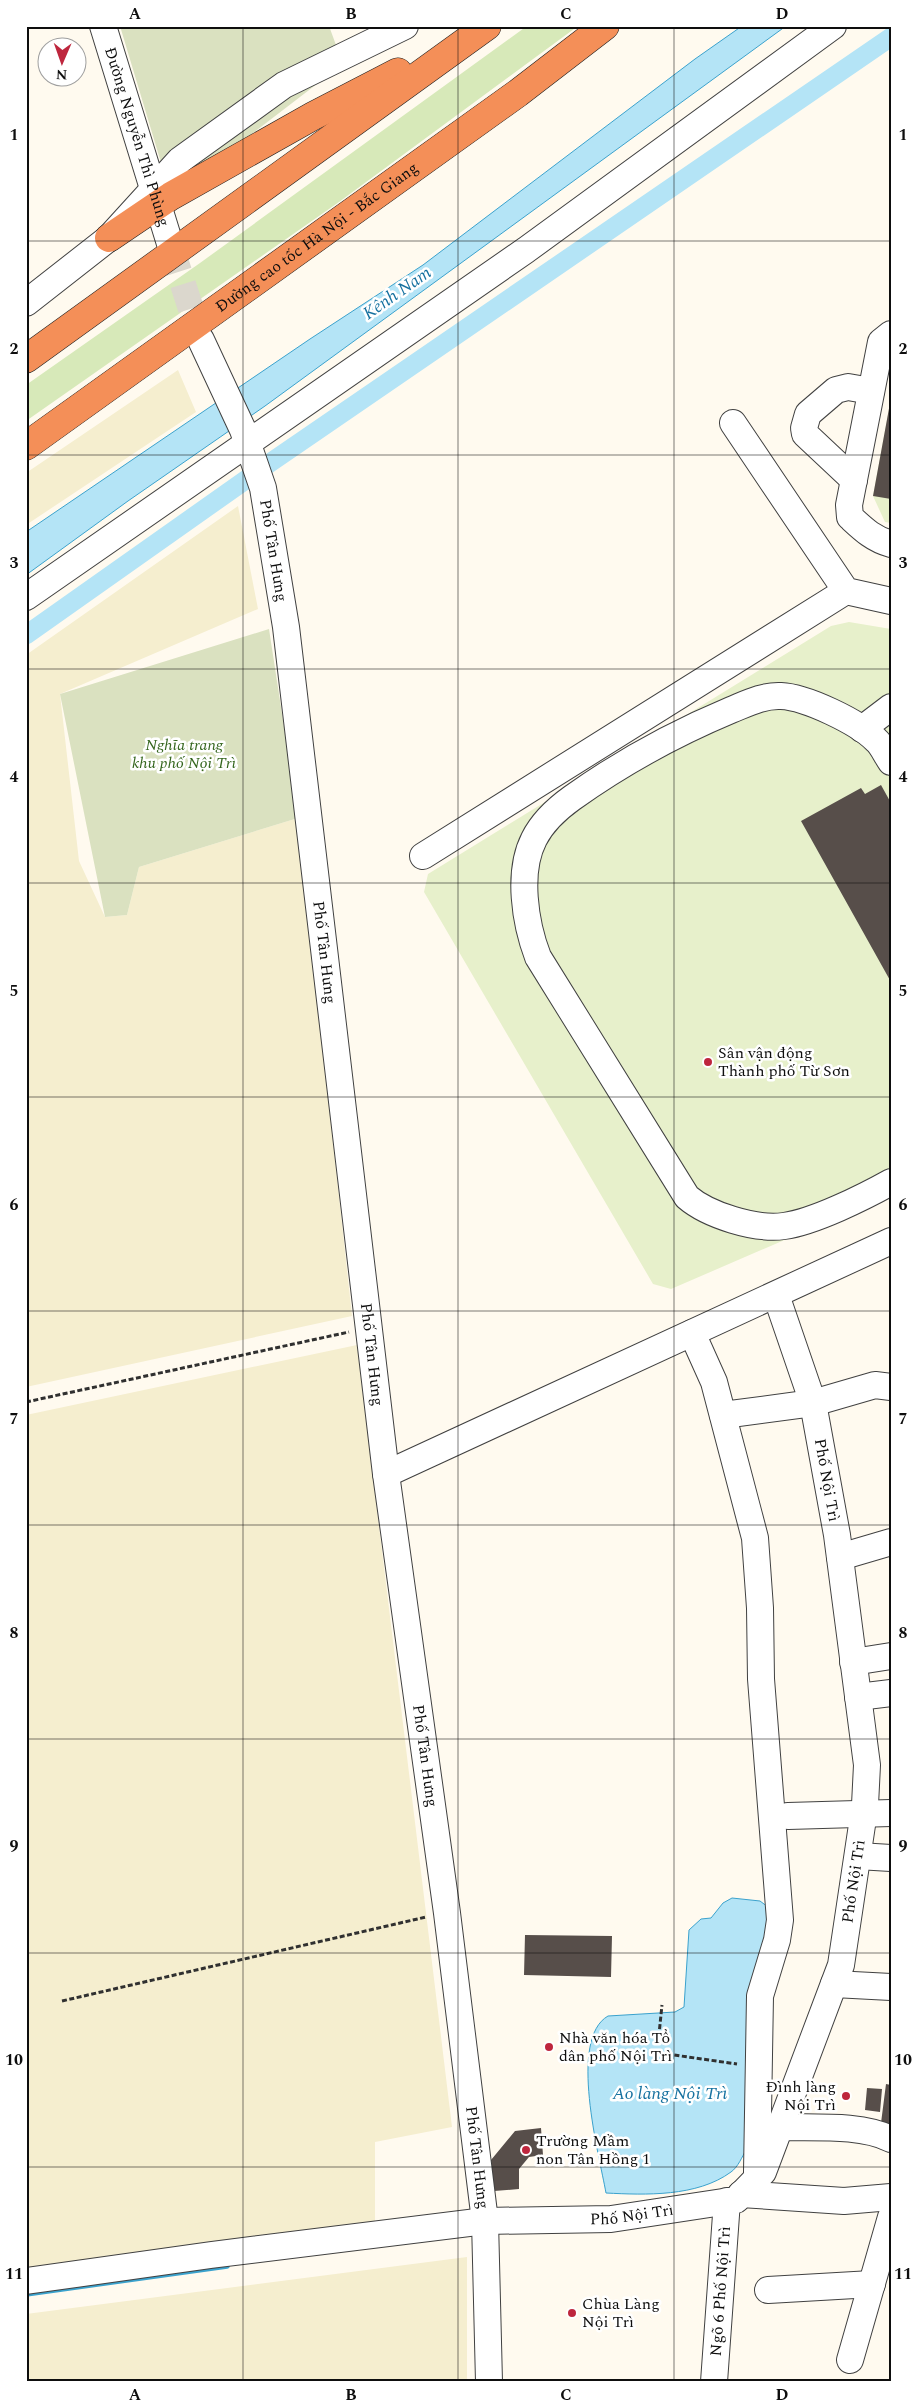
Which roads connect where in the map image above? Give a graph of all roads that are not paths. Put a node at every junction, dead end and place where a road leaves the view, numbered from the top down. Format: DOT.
graph roads {
  1 [pos="104,26"];
  2 [pos="405,26"];
  3 [pos="466,26"];
  4 [pos="487,26"];
  5 [pos="605,26"];
  6 [pos="833,26"];
  7 [pos="156,198"];
  8 [pos="109,238"];
  9 [pos="171,248"];
  10 [pos="26,303"];
  11 [pos="891,334"];
  12 [pos="201,340"];
  13 [pos="26,359"];
  14 [pos="871,391"];
  15 [pos="733,424"];
  16 [pos="248,443"];
  17 [pos="26,446"];
  18 [pos="854,480"];
  19 [pos="891,544"];
  20 [pos="846,591"];
  21 [pos="26,597"];
  22 [pos="891,601"];
  23 [pos="891,706"];
  24 [pos="862,729"];
  25 [pos="891,762"];
  26 [pos="423,856"];
  27 [pos="891,1182"];
  28 [pos="891,1241"];
  29 [pos="776,1294"];
  30 [pos="692,1333"];
  31 [pos="885,1382"];
  32 [pos="813,1403"];
  33 [pos="722,1415"];
  34 [pos="386,1474"];
  35 [pos="891,1542"];
  36 [pos="840,1557"];
  37 [pos="891,1656"];
  38 [pos="853,1662"];
  39 [pos="891,1692"];
  40 [pos="858,1697"];
  41 [pos="864,1813"];
  42 [pos="891,1813"];
  43 [pos="788,1816"];
  44 [pos="858,1856"];
  45 [pos="891,1858"];
  46 [pos="834,1984"];
  47 [pos="891,1987"];
  48 [pos="781,2126"];
  49 [pos="891,2139"];
  50 [pos="741,2191"];
  51 [pos="891,2197"];
  52 [pos="891,2218"];
  53 [pos="485,2221"];
  54 [pos="880,2272"];
  55 [pos="26,2281"];
  56 [pos="768,2290"];
  57 [pos="850,2360"];
  58 [pos="489,2382"];
  59 [pos="714,2382"];
  1 -- 7 [label="street, Đường Nguyễn Thì Phùng"];
  2 -- 7 [label="street"];
  3 -- 7 [label="highway"];
  4 -- 13 [label="highway"];
  5 -- 17 [label="highway, Đường cao tốc Hà Nội - Bắc Giang"];
  6 -- 16 [label="street"];
  7 -- 8 [label="highway"];
  7 -- 9 [label="street, Đường Nguyễn Thì Phùng"];
  8 -- 10 [label="street"];
  11 -- 14 [label="street"];
  12 -- 16 [label="street, Phố Tân Hưng"];
  14 -- 18 [label="street"];
  14 -- 18 [label="street"];
  15 -- 20 [label="street"];
  16 -- 21 [label="street"];
  16 -- 34 [label="street, Phố Tân Hưng"];
  18 -- 19 [label="street"];
  20 -- 22 [label="street"];
  20 -- 26 [label="street"];
  23 -- 24 [label="street"];
  24 -- 25 [label="street"];
  24 -- 27 [label="street"];
  28 -- 29 [label="street"];
  29 -- 30 [label="street"];
  29 -- 32 [label="street, Phố Nội Trì"];
  30 -- 33 [label="street, Ngõ 6 Phố Nội Trì"];
  30 -- 34 [label="street"];
  31 -- 32 [label="street"];
  32 -- 33 [label="street"];
  32 -- 36 [label="street, Phố Nội Trì"];
  33 -- 50 [label="street, Ngõ 6 Phố Nội Trì"];
  34 -- 53 [label="street, Phố Tân Hưng"];
  35 -- 36 [label="street"];
  36 -- 38 [label="street, Phố Nội Trì"];
  37 -- 38 [label="street"];
  38 -- 40 [label="street, Phố Nội Trì"];
  39 -- 40 [label="street"];
  40 -- 41 [label="street, Phố Nội Trì"];
  41 -- 42 [label="street"];
  41 -- 43 [label="street"];
  41 -- 44 [label="street, Phố Nội Trì"];
  44 -- 45 [label="street"];
  44 -- 46 [label="street, Phố Nội Trì"];
  46 -- 47 [label="street"];
  46 -- 48 [label="street, Phố Nội Trì"];
  48 -- 49 [label="street"];
  48 -- 50 [label="street, Phố Nội Trì"];
  50 -- 51 [label="street"];
  50 -- 53 [label="street, Phố Nội Trì"];
  50 -- 59 [label="street, Ngõ 6 Phố Nội Trì"];
  52 -- 54 [label="street"];
  53 -- 55 [label="street, Phố Nội Trì"];
  53 -- 58 [label="street, Phố Tân Hưng"];
  54 -- 56 [label="street"];
  54 -- 57 [label="street"];
}
